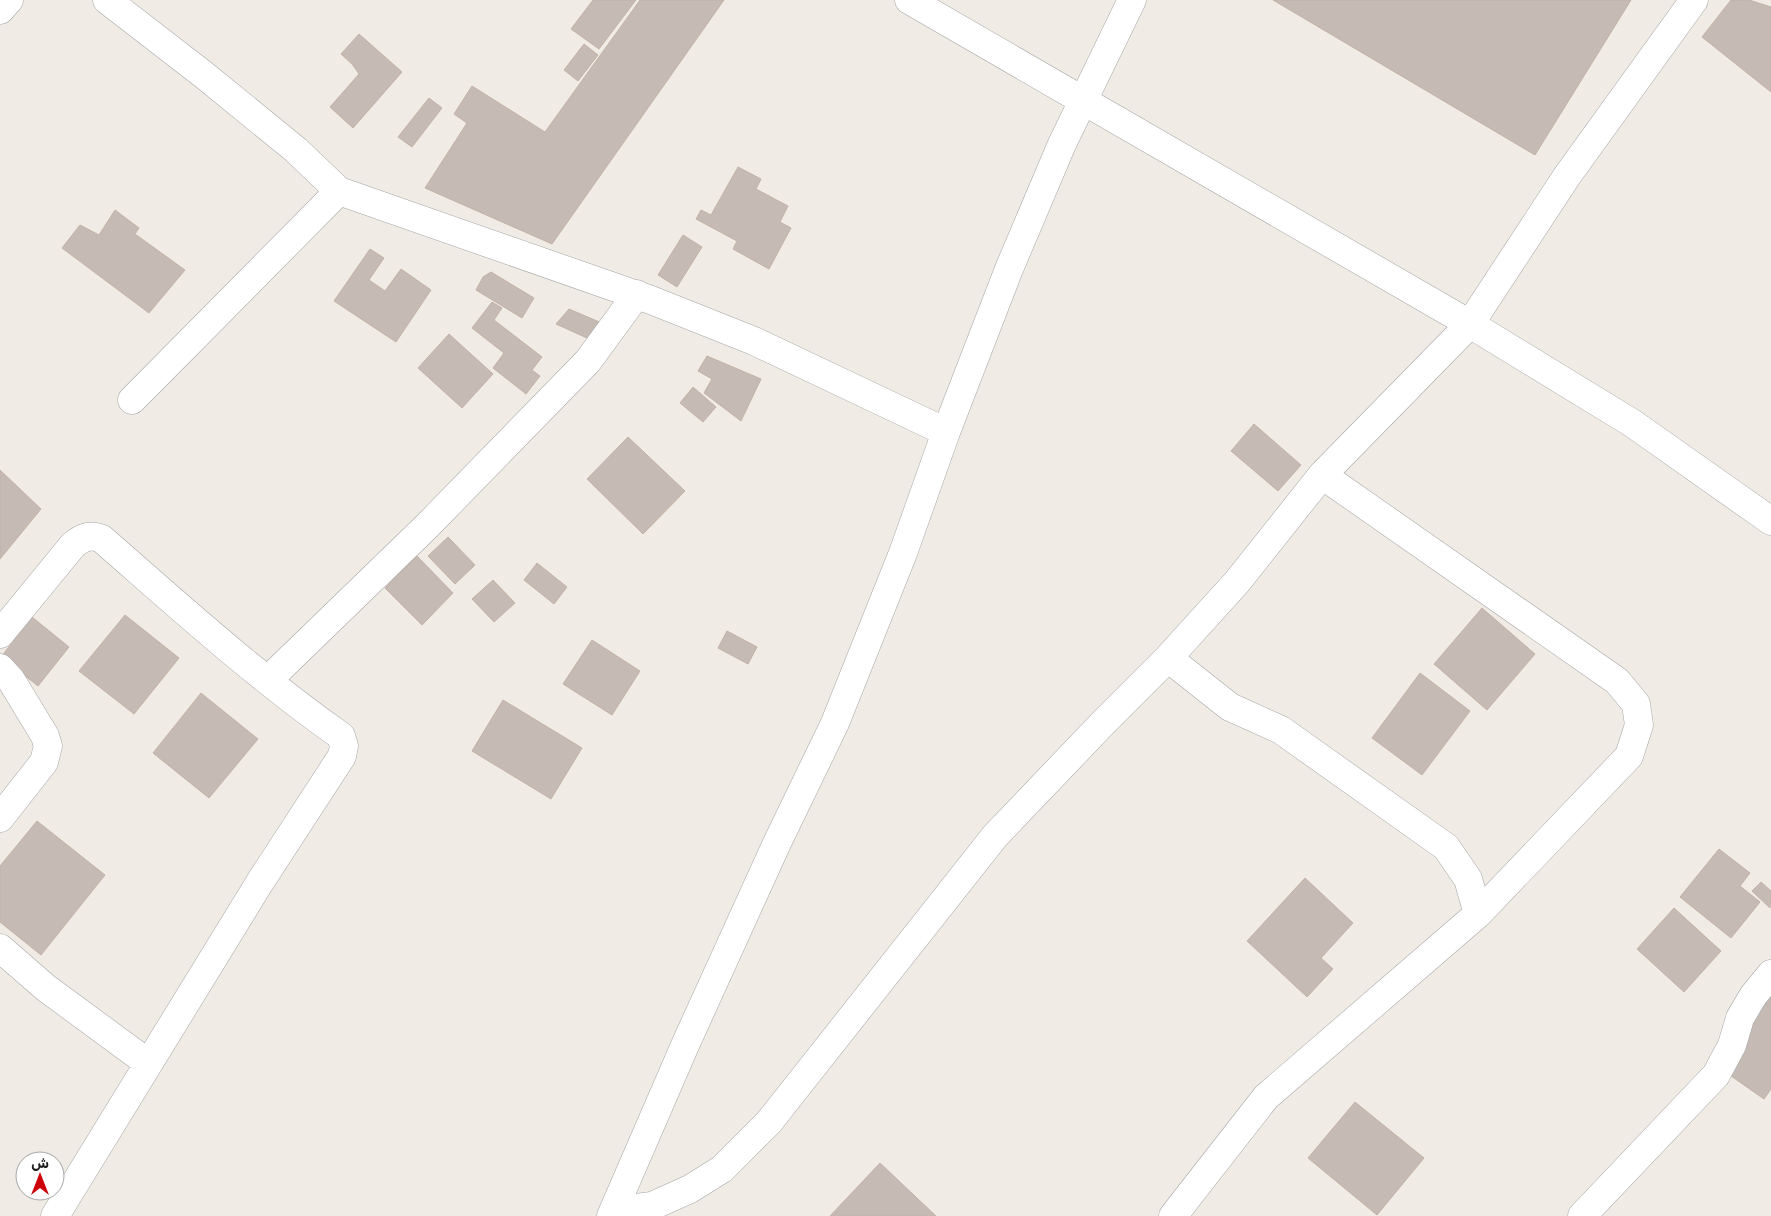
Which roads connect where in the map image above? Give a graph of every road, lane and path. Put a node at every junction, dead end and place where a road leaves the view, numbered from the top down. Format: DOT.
graph roads {
  1 [pos="9,0"];
  2 [pos="107,0"];
  3 [pos="909,0"];
  4 [pos="1132,0"];
  5 [pos="1694,0"];
  6 [pos="0,10"];
  7 [pos="1084,101"];
  8 [pos="339,191"];
  9 [pos="637,294"];
  10 [pos="1470,324"];
  11 [pos="132,400"];
  12 [pos="946,432"];
  13 [pos="1322,475"];
  14 [pos="1771,521"];
  15 [pos="0,634"];
  16 [pos="1168,658"];
  17 [pos="0,668"];
  18 [pos="268,680"];
  19 [pos="0,818"];
  20 [pos="1478,914"];
  21 [pos="0,948"];
  22 [pos="1771,974"];
  23 [pos="148,1063"];
  24 [pos="613,1213"];
  25 [pos="55,1216"];
  26 [pos="1174,1216"];
  27 [pos="1582,1216"];
  1 -- 6 [label="street"];
  2 -- 8 [label="street"];
  3 -- 7 [label="street"];
  4 -- 7 [label="street"];
  5 -- 10 [label="street"];
  7 -- 10 [label="street"];
  7 -- 12 [label="street"];
  8 -- 9 [label="street"];
  8 -- 11 [label="street"];
  9 -- 12 [label="street"];
  9 -- 18 [label="street"];
  10 -- 13 [label="street"];
  10 -- 14 [label="street"];
  12 -- 24 [label="street"];
  13 -- 16 [label="street"];
  13 -- 20 [label="street"];
  15 -- 18 [label="street"];
  16 -- 20 [label="street"];
  16 -- 24 [label="street"];
  17 -- 19 [label="street"];
  18 -- 23 [label="street"];
  20 -- 26 [label="street"];
  21 -- 23 [label="street"];
  22 -- 27 [label="street"];
  23 -- 25 [label="street"];
}
